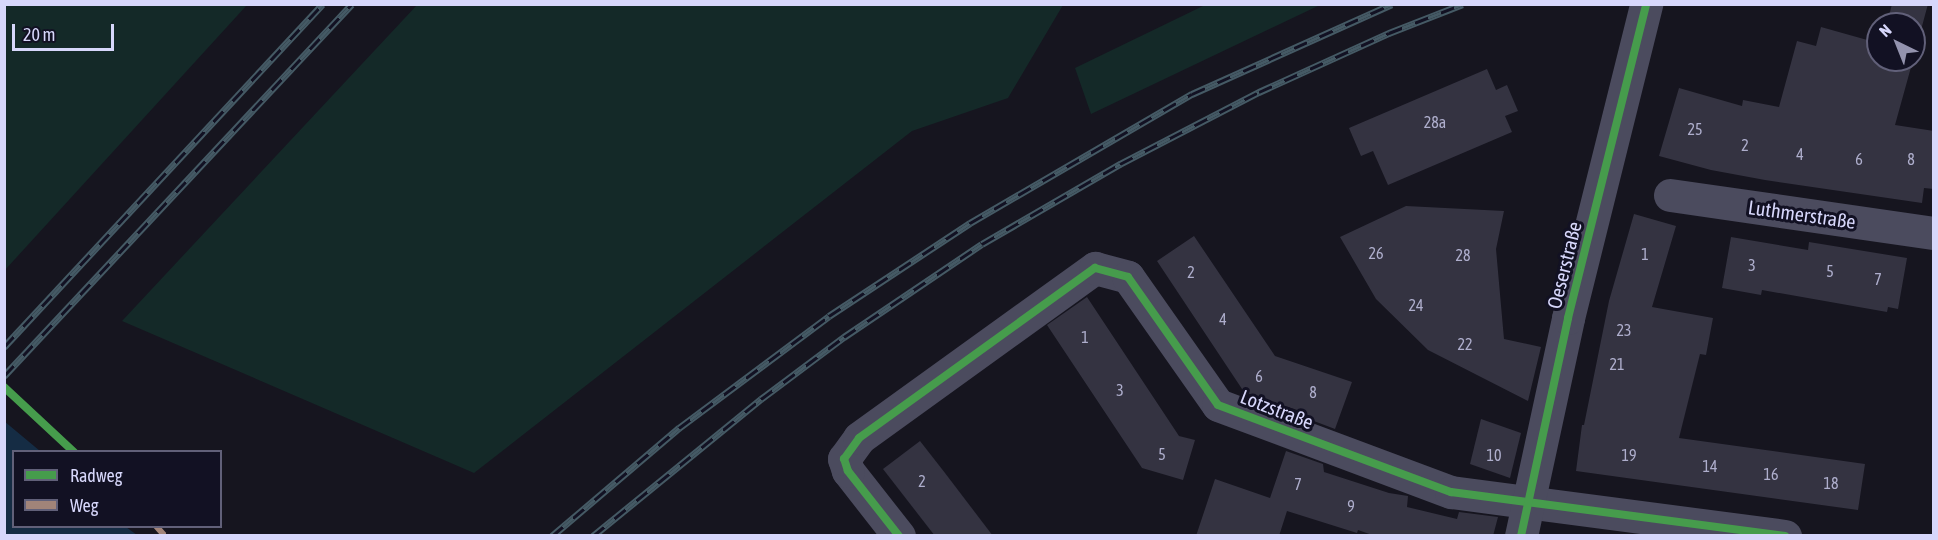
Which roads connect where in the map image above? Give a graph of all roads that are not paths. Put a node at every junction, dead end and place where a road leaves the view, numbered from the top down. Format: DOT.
graph roads {
  1 [pos="1646,4"];
  2 [pos="1670,195"];
  3 [pos="1934,233"];
  4 [pos="1528,504"];
  5 [pos="899,536"];
  6 [pos="1521,536"];
  7 [pos="1785,536"];
  1 -- 4 [label="street, Oeserstraße"];
  2 -- 3 [label="street, Luthmerstraße"];
  4 -- 5 [label="street, Lotzstraße"];
  4 -- 6 [label="street, Oeserstraße"];
  4 -- 7 [label="street, Lotzstraße"];
}
